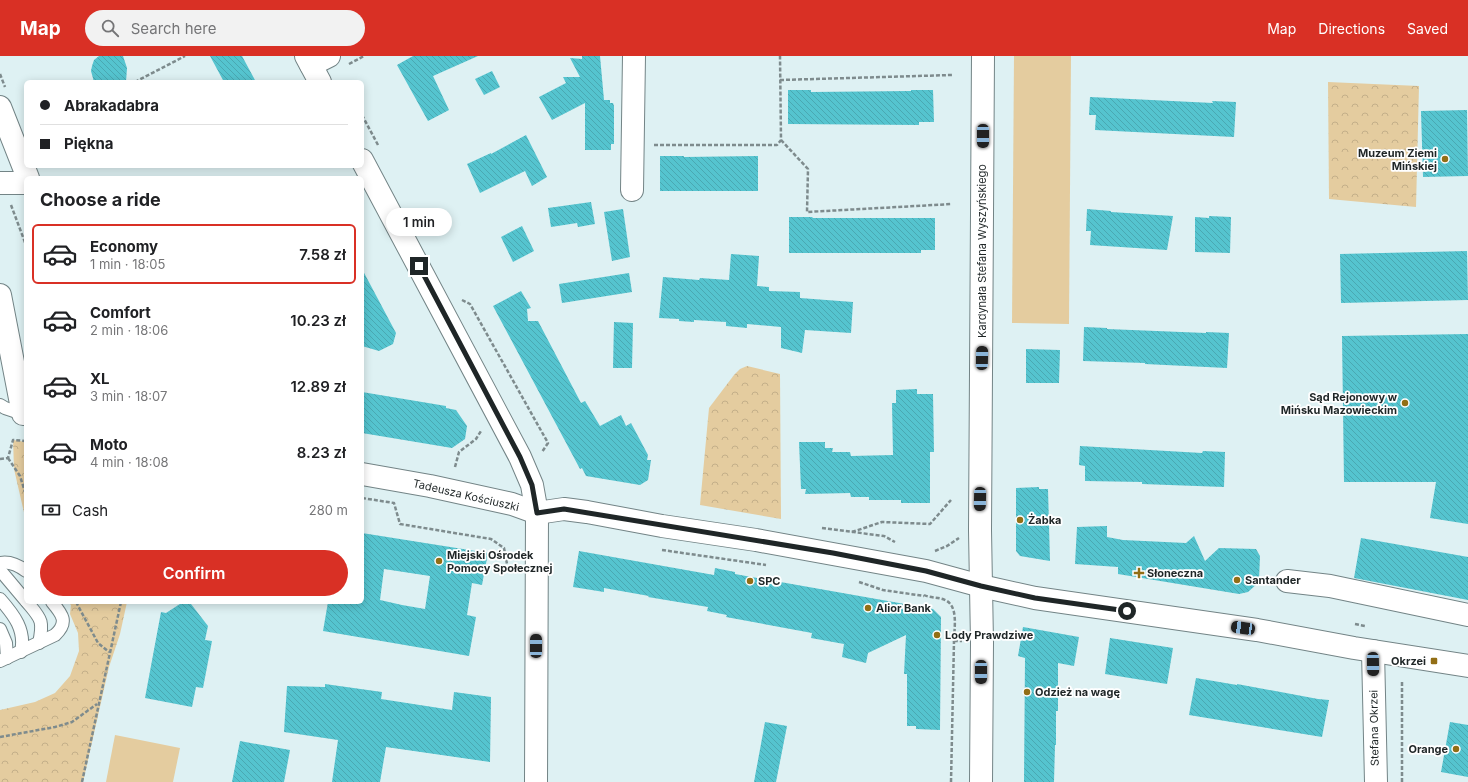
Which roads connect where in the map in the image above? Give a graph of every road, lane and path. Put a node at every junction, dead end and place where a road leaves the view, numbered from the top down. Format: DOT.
graph roads {
  1 [pos="185,56"];
  2 [pos="364,56"];
  3 [pos="634,56"];
  4 [pos="780,56"];
  5 [pos="983,56"];
  6 [pos="323,65"];
  7 [pos="952,75"];
  8 [pos="139,80"];
  9 [pos="780,80"];
  10 [pos="0,107"];
  11 [pos="364,119"];
  12 [pos="781,140"];
  13 [pos="632,144"];
  14 [pos="380,147"];
  15 [pos="364,164"];
  16 [pos="24,168"];
  17 [pos="1,183"];
  18 [pos="24,183"];
  19 [pos="632,190"];
  20 [pos="952,204"];
  21 [pos="24,240"];
  22 [pos="0,295"];
  23 [pos="461,300"];
  24 [pos="0,405"];
  25 [pos="24,409"];
  26 [pos="24,414"];
  27 [pos="24,441"];
  28 [pos="540,454"];
  29 [pos="8,458"];
  30 [pos="0,459"];
  31 [pos="364,474"];
  32 [pos="24,482"];
  33 [pos="364,498"];
  34 [pos="952,500"];
  35 [pos="537,513"];
  36 [pos="852,532"];
  37 [pos="658,549"];
  38 [pos="0,563"];
  39 [pos="507,564"];
  40 [pos="771,566"];
  41 [pos="24,569"];
  42 [pos="0,570"];
  43 [pos="926,571"];
  44 [pos="853,580"];
  45 [pos="1288,581"];
  46 [pos="981,586"];
  47 [pos="924,596"];
  48 [pos="0,599"];
  49 [pos="24,600"];
  50 [pos="28,604"];
  51 [pos="54,604"];
  52 [pos="77,604"];
  53 [pos="121,604"];
  54 [pos="1468,615"];
  55 [pos="0,629"];
  56 [pos="954,641"];
  57 [pos="40,642"];
  58 [pos="982,643"];
  59 [pos="1372,650"];
  60 [pos="21,652"];
  61 [pos="109,652"];
  62 [pos="4,660"];
  63 [pos="1468,666"];
  64 [pos="1402,682"];
  65 [pos="98,703"];
  66 [pos="0,737"];
  67 [pos="82,782"];
  68 [pos="536,782"];
  69 [pos="951,782"];
  70 [pos="981,782"];
  71 [pos="1376,782"];
  72 [pos="1402,782"];
  1 -- 8 [label="path"];
  2 -- 6 [label="path"];
  3 -- 13 [label="street"];
  4 -- 9 [label="path"];
  5 -- 46 [label="street, Kardynała Stefana Wyszyńskiego"];
  7 -- 9 [label="path"];
  9 -- 12 [label="path"];
  10 -- 16 [label="street"];
  11 -- 14 [label="path"];
  12 -- 13 [label="path"];
  12 -- 20 [label="path"];
  13 -- 19 [label="street"];
  15 -- 35 [label="street"];
  17 -- 18 [label="street"];
  17 -- 21 [label="path"];
  22 -- 25 [label="street"];
  23 -- 28 [label="path"];
  24 -- 26 [label="lane"];
  27 -- 29 [label="path"];
  29 -- 30 [label="path"];
  29 -- 32 [label="path"];
  31 -- 35 [label="street, Tadeusza Kościuszki"];
  33 -- 39 [label="path"];
  34 -- 36 [label="path"];
  35 -- 43 [label="street, Tadeusza Kościuszki"];
  35 -- 68 [label="street"];
  37 -- 40 [label="path"];
  38 -- 41 [label="lane"];
  42 -- 49 [label="lane"];
  43 -- 46 [label="street, Tadeusza Kościuszki"];
  43 -- 47 [label="path"];
  44 -- 47 [label="path"];
  45 -- 54 [label="street"];
  46 -- 58 [label="street, Kardynała Stefana Wyszyńskiego"];
  46 -- 59 [label="street, Tadeusza Kościuszki"];
  47 -- 56 [label="path"];
  48 -- 60 [label="lane"];
  50 -- 57 [label="lane"];
  51 -- 57 [label="lane"];
  52 -- 61 [label="path"];
  53 -- 61 [label="path"];
  55 -- 62 [label="lane"];
  56 -- 58 [label="path"];
  56 -- 69 [label="path"];
  57 -- 60 [label="lane"];
  58 -- 70 [label="street, Kardynała Stefana Wyszyńskiego"];
  59 -- 63 [label="street, Tadeusza Kościuszki"];
  59 -- 71 [label="street, Stefana Okrzei"];
  60 -- 62 [label="lane"];
  61 -- 65 [label="path"];
  64 -- 72 [label="path"];
  65 -- 66 [label="path"];
  65 -- 67 [label="path"];
}
